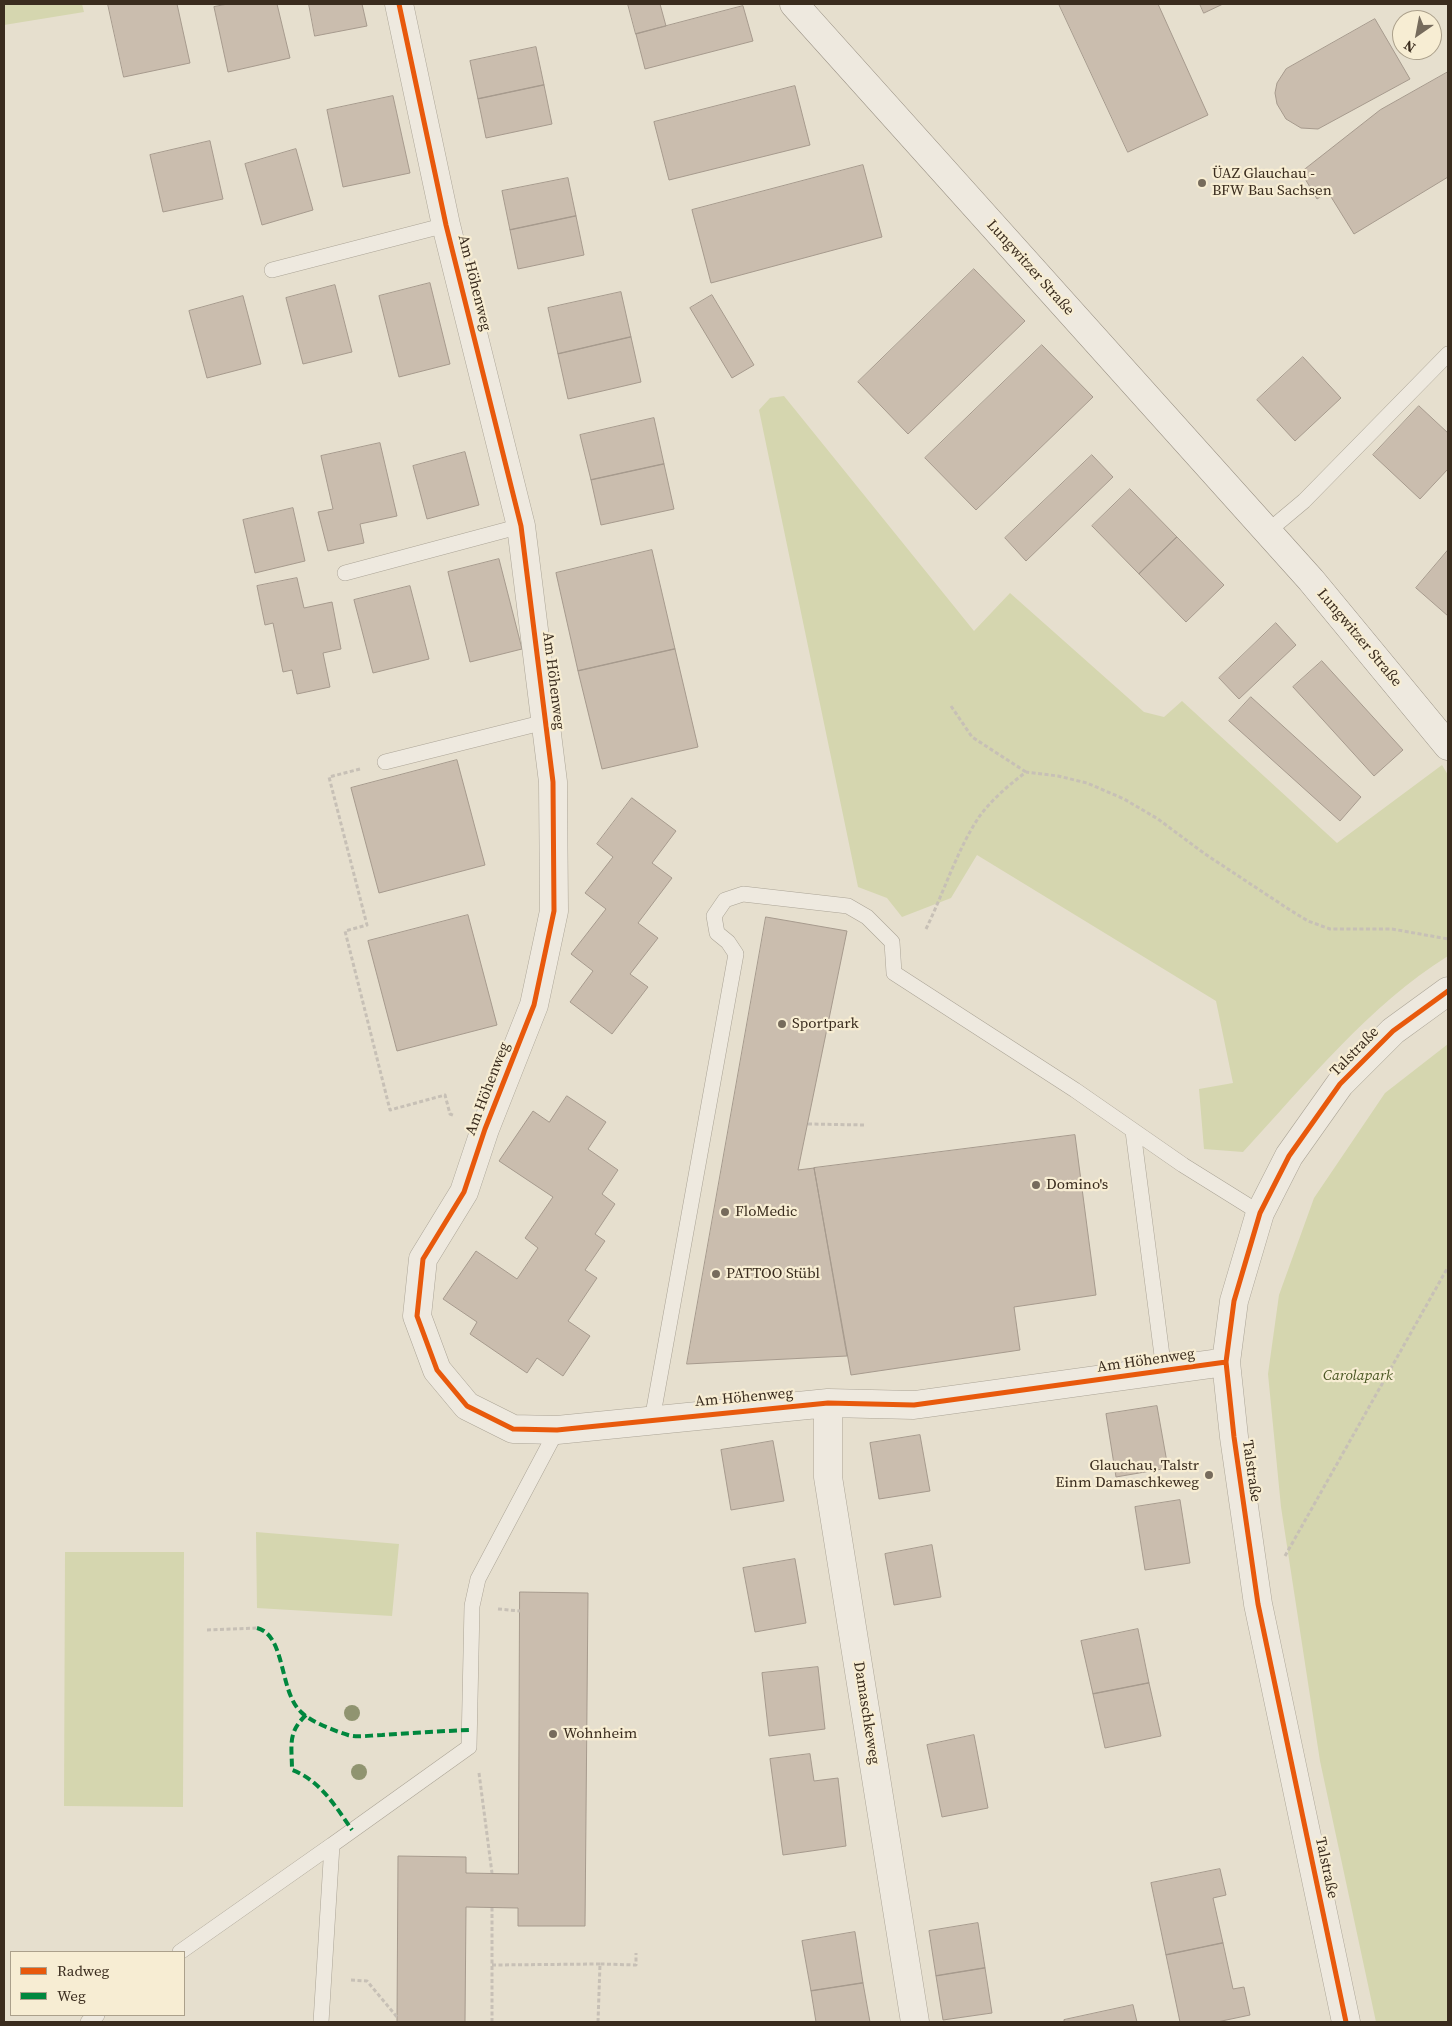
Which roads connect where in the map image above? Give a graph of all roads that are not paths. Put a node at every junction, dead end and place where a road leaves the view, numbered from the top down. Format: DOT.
graph roads {
  1 [pos="399,4"];
  2 [pos="794,4"];
  3 [pos="446,225"];
  4 [pos="272,270"];
  5 [pos="1448,354"];
  6 [pos="521,526"];
  7 [pos="1266,532"];
  8 [pos="345,573"];
  9 [pos="545,722"];
  10 [pos="1448,746"];
  11 [pos="385,762"];
  12 [pos="1448,990"];
  13 [pos="1133,1130"];
  14 [pos="1260,1213"];
  15 [pos="1226,1362"];
  16 [pos="1164,1371"];
  17 [pos="828,1403"];
  18 [pos="652,1420"];
  19 [pos="557,1430"];
  20 [pos="332,1845"];
  21 [pos="181,1951"];
  22 [pos="321,2022"];
  23 [pos="915,2022"];
  24 [pos="1346,2022"];
  1 -- 3 [label="street, Am Höhenweg"];
  2 -- 7 [label="street, Lungwitzer Straße"];
  3 -- 4 [label="lane, Am Höhenweg"];
  3 -- 6 [label="street, Am Höhenweg"];
  5 -- 7 [label="lane"];
  6 -- 8 [label="lane"];
  6 -- 9 [label="street, Am Höhenweg"];
  7 -- 10 [label="street, Lungwitzer Straße"];
  9 -- 11 [label="lane"];
  9 -- 19 [label="street, Am Höhenweg"];
  12 -- 14 [label="street, Talstraße"];
  13 -- 14 [label="lane"];
  13 -- 16 [label="lane"];
  13 -- 18 [label="lane"];
  14 -- 15 [label="street, Talstraße"];
  15 -- 16 [label="street, Am Höhenweg"];
  15 -- 24 [label="street, Talstraße"];
  16 -- 17 [label="street, Am Höhenweg"];
  17 -- 18 [label="street, Am Höhenweg"];
  17 -- 23 [label="street, Damaschkeweg"];
  18 -- 19 [label="street, Am Höhenweg"];
  19 -- 20 [label="lane"];
  20 -- 21 [label="lane"];
  20 -- 22 [label="lane"];
}
